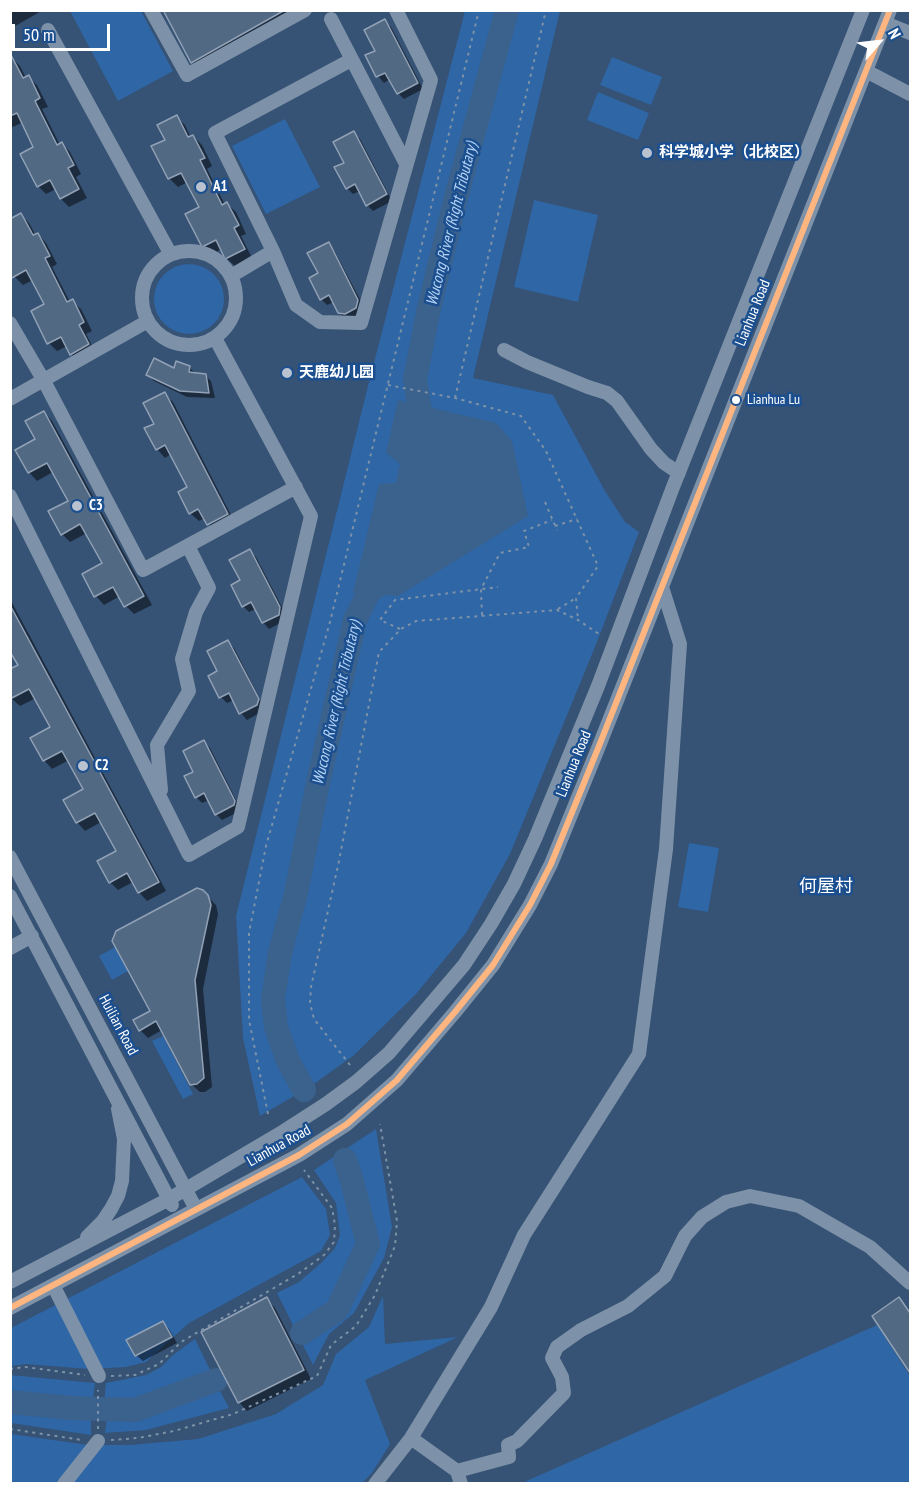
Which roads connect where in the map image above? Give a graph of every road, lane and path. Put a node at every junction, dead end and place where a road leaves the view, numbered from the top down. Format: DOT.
graph roads {
  1 [pos="151,10"];
  2 [pos="305,10"];
  3 [pos="396,10"];
  4 [pos="478,10"];
  5 [pos="546,10"];
  6 [pos="863,10"];
  7 [pos="887,17"];
  8 [pos="331,19"];
  9 [pos="48,30"];
  10 [pos="910,33"];
  11 [pos="351,60"];
  12 [pos="866,71"];
  13 [pos="910,94"];
  14 [pos="406,164"];
  15 [pos="273,251"];
  16 [pos="170,254"];
  17 [pos="231,276"];
  18 [pos="148,321"];
  19 [pos="10,322"];
  20 [pos="215,338"];
  21 [pos="504,350"];
  22 [pos="44,381"];
  23 [pos="387,385"];
  24 [pos="455,398"];
  25 [pos="10,399"];
  26 [pos="679,473"];
  27 [pos="296,488"];
  28 [pos="10,496"];
  29 [pos="545,502"];
  30 [pos="577,519"];
  31 [pos="552,520"];
  32 [pos="188,546"];
  33 [pos="498,587"];
  34 [pos="662,587"];
  35 [pos="481,589"];
  36 [pos="576,598"];
  37 [pos="557,610"];
  38 [pos="482,615"];
  39 [pos="578,620"];
  40 [pos="400,629"];
  41 [pos="604,637"];
  42 [pos="162,799"];
  43 [pos="10,857"];
  44 [pos="10,896"];
  45 [pos="32,936"];
  46 [pos="10,948"];
  47 [pos="350,1065"];
  48 [pos="114,1092"];
  49 [pos="268,1114"];
  50 [pos="380,1124"];
  51 [pos="304,1170"];
  52 [pos="185,1189"];
  53 [pos="169,1199"];
  54 [pos="196,1209"];
  55 [pos="179,1218"];
  56 [pos="79,1244"];
  57 [pos="10,1282"];
  58 [pos="910,1283"];
  59 [pos="53,1285"];
  60 [pos="10,1308"];
  61 [pos="10,1369"];
  62 [pos="99,1382"];
  63 [pos="10,1429"];
  64 [pos="98,1435"];
  65 [pos="411,1438"];
  66 [pos="459,1477"];
  67 [pos="64,1484"];
  68 [pos="375,1484"];
  1 -- 2 [label="street"];
  3 -- 14 [label="street"];
  4 -- 23 [label="path"];
  5 -- 24 [label="path"];
  6 -- 26 [label="street"];
  7 -- 10 [label="street"];
  7 -- 12 [label="street, Lianhua Road"];
  8 -- 11 [label="street"];
  9 -- 16 [label="street"];
  11 -- 14 [label="street"];
  11 -- 15 [label="street"];
  12 -- 13 [label="street"];
  12 -- 34 [label="street, Lianhua Road"];
  14 -- 15 [label="street"];
  15 -- 17 [label="street"];
  16 -- 17 [label="street"];
  16 -- 18 [label="street"];
  17 -- 20 [label="street"];
  18 -- 20 [label="street"];
  18 -- 22 [label="street"];
  19 -- 22 [label="street"];
  20 -- 27 [label="street"];
  21 -- 26 [label="street"];
  22 -- 25 [label="street"];
  22 -- 32 [label="street"];
  23 -- 24 [label="path"];
  23 -- 49 [label="path"];
  24 -- 30 [label="path"];
  26 -- 52 [label="street"];
  27 -- 32 [label="street"];
  27 -- 42 [label="street"];
  28 -- 42 [label="street"];
  29 -- 31 [label="path"];
  30 -- 31 [label="path"];
  30 -- 36 [label="path"];
  31 -- 35 [label="path"];
  32 -- 42 [label="street"];
  33 -- 35 [label="path"];
  34 -- 54 [label="street, Lianhua Road"];
  34 -- 65 [label="street"];
  35 -- 38 [label="path"];
  35 -- 40 [label="path"];
  36 -- 37 [label="path"];
  36 -- 39 [label="path"];
  37 -- 38 [label="path"];
  37 -- 39 [label="path"];
  38 -- 40 [label="path"];
  39 -- 41 [label="path"];
  40 -- 47 [label="path"];
  43 -- 52 [label="street, Huilian Road"];
  44 -- 45 [label="street"];
  45 -- 46 [label="street"];
  45 -- 48 [label="street"];
  48 -- 53 [label="street"];
  48 -- 56 [label="street"];
  50 -- 64 [label="path"];
  51 -- 62 [label="path"];
  52 -- 53 [label="street"];
  52 -- 54 [label="street, Huilian Road"];
  53 -- 55 [label="street"];
  53 -- 56 [label="street"];
  54 -- 55 [label="street, Lianhua Road"];
  55 -- 59 [label="street, Lianhua Road"];
  56 -- 57 [label="street"];
  58 -- 66 [label="street"];
  59 -- 60 [label="street, Lianhua Road"];
  59 -- 62 [label="street"];
  61 -- 62 [label="path"];
  62 -- 64 [label="path"];
  63 -- 64 [label="path"];
  64 -- 67 [label="street"];
  65 -- 66 [label="street"];
  65 -- 68 [label="street"];
}
